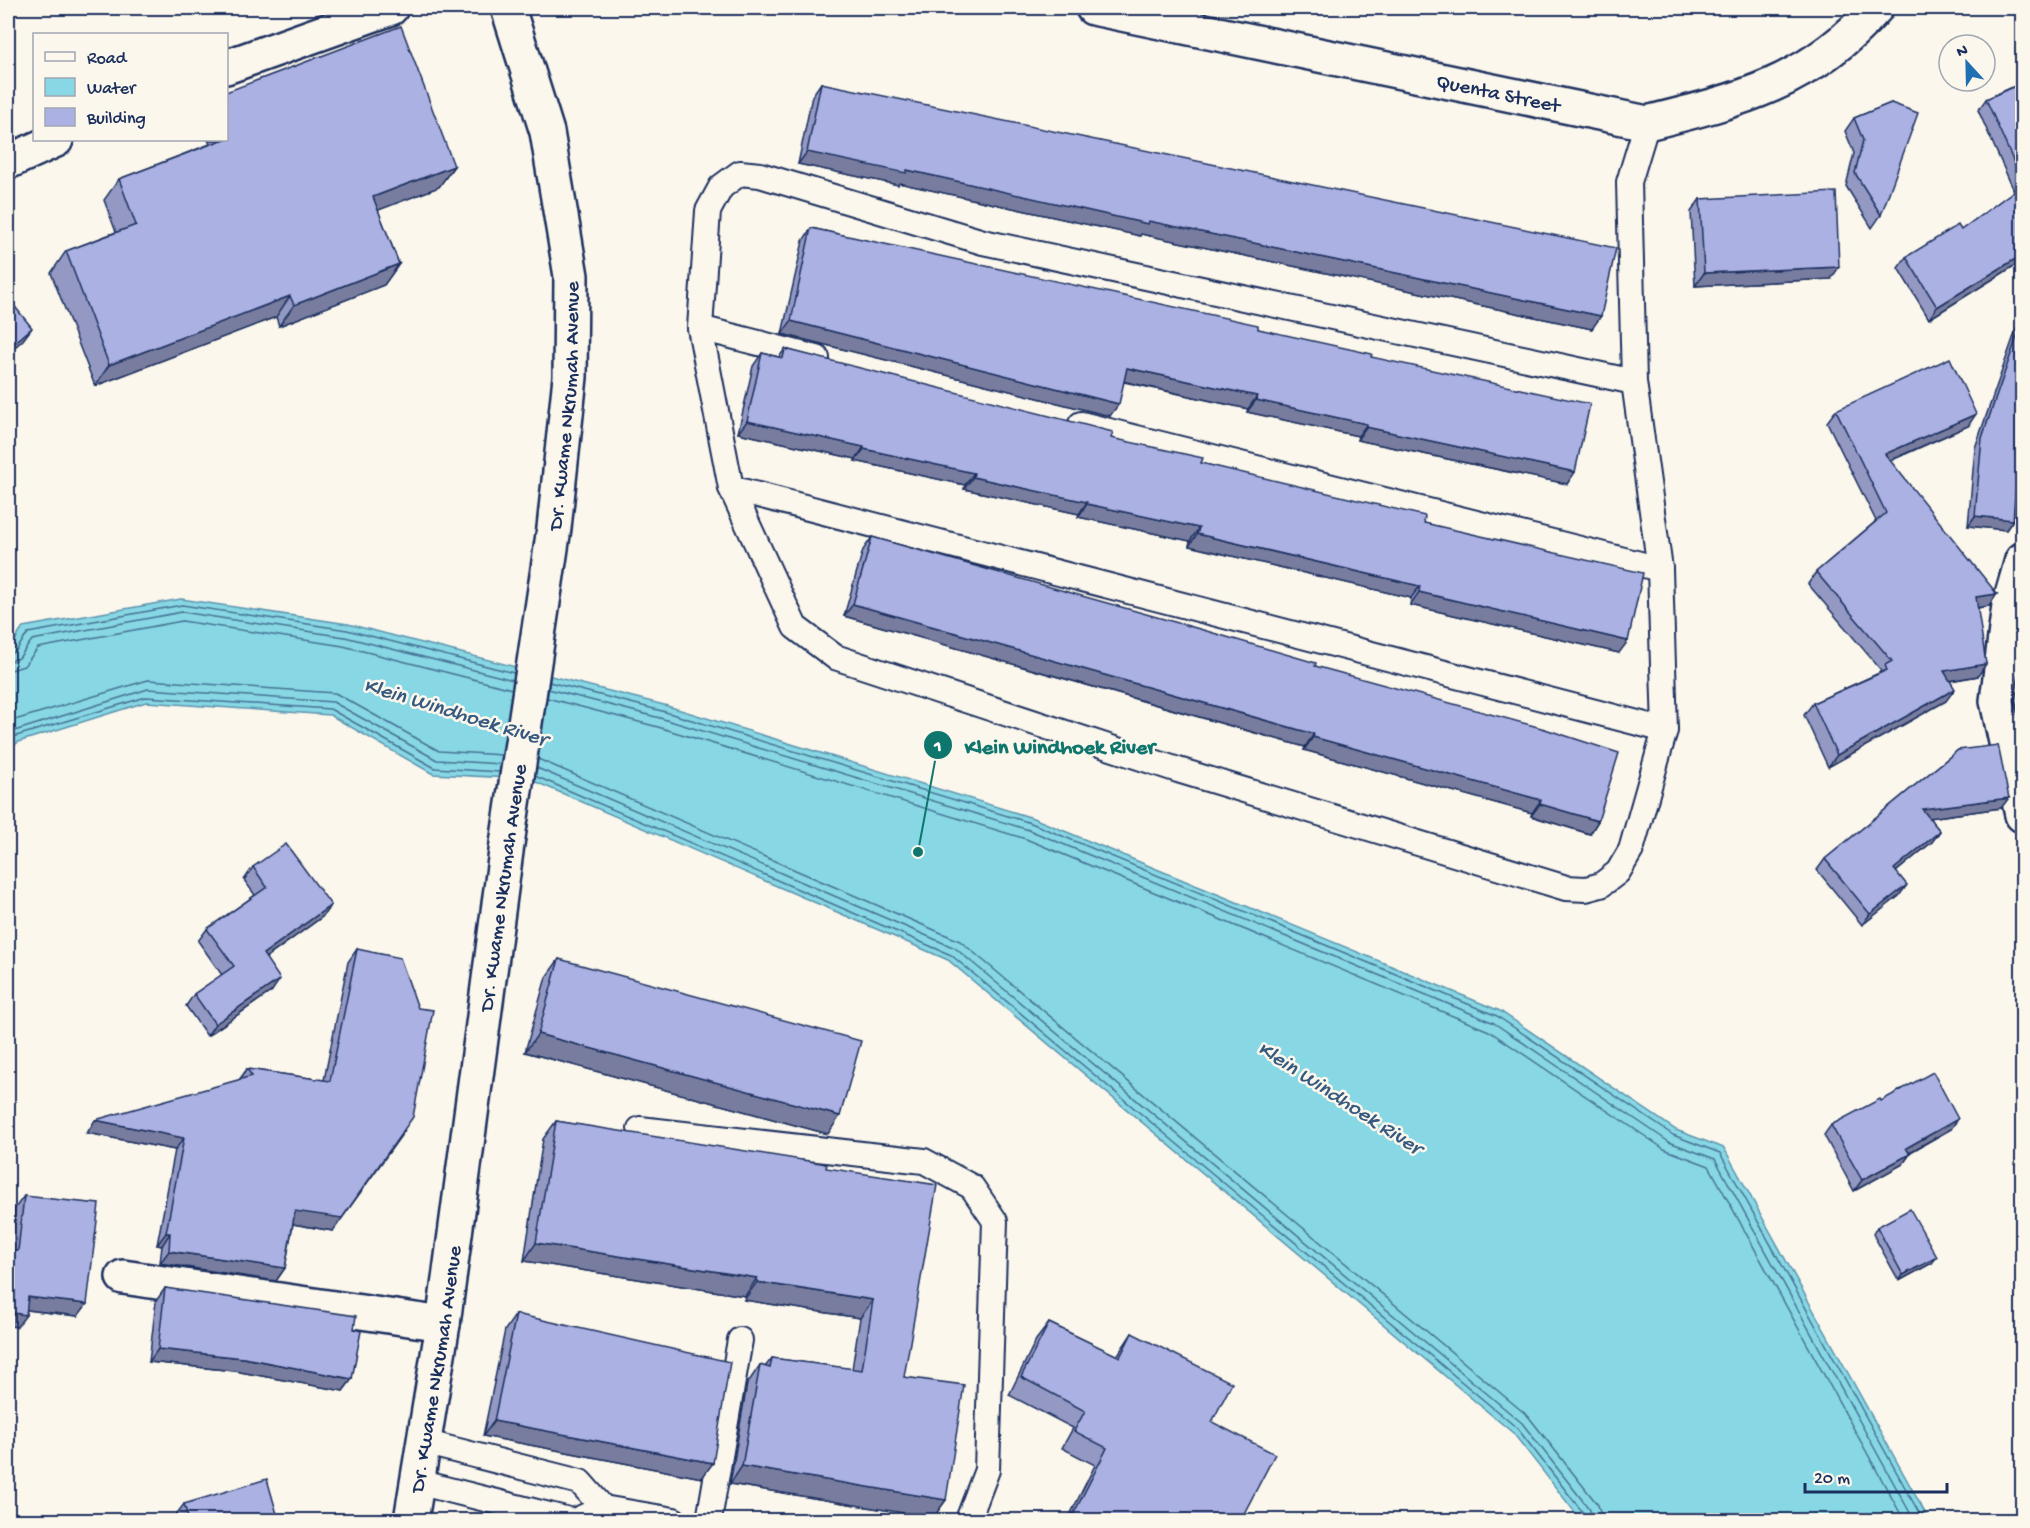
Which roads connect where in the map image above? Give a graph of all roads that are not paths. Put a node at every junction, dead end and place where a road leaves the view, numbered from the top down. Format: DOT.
graph roads {
  1 [pos="391,8"];
  2 [pos="508,8"];
  3 [pos="1093,8"];
  4 [pos="1876,8"];
  5 [pos="228,66"];
  6 [pos="1647,123"];
  7 [pos="54,141"];
  8 [pos="8,162"];
  9 [pos="700,328"];
  10 [pos="839,363"];
  11 [pos="1634,382"];
  12 [pos="1058,418"];
  13 [pos="731,488"];
  14 [pos="2022,560"];
  15 [pos="1660,569"];
  16 [pos="1665,730"];
  17 [pos="2022,815"];
  18 [pos="640,1129"];
  19 [pos="123,1277"];
  20 [pos="444,1324"];
  21 [pos="740,1340"];
  22 [pos="423,1442"];
  23 [pos="417,1482"];
  24 [pos="603,1508"];
  25 [pos="411,1521"];
  26 [pos="569,1521"];
  27 [pos="577,1521"];
  28 [pos="674,1521"];
  29 [pos="710,1521"];
  30 [pos="968,1521"];
  1 -- 5 [label="street"];
  2 -- 20 [label="street, Dr. Kwame Nkrumah Avenue"];
  3 -- 6 [label="street, Quenta Street"];
  4 -- 6 [label="street, Quenta Street"];
  6 -- 11 [label="lane"];
  7 -- 8 [label="street"];
  9 -- 10 [label="lane"];
  9 -- 11 [label="lane"];
  9 -- 13 [label="lane"];
  11 -- 15 [label="lane"];
  12 -- 15 [label="lane"];
  13 -- 16 [label="lane"];
  13 -- 16 [label="lane"];
  14 -- 17 [label="street"];
  15 -- 16 [label="lane"];
  18 -- 30 [label="lane"];
  19 -- 20 [label="street"];
  20 -- 22 [label="street, Dr. Kwame Nkrumah Avenue"];
  21 -- 29 [label="lane"];
  22 -- 23 [label="street, Dr. Kwame Nkrumah Avenue"];
  22 -- 24 [label="lane"];
  23 -- 25 [label="street, Dr. Kwame Nkrumah Avenue"];
  23 -- 26 [label="lane"];
  24 -- 27 [label="lane"];
  24 -- 28 [label="lane"];
}
